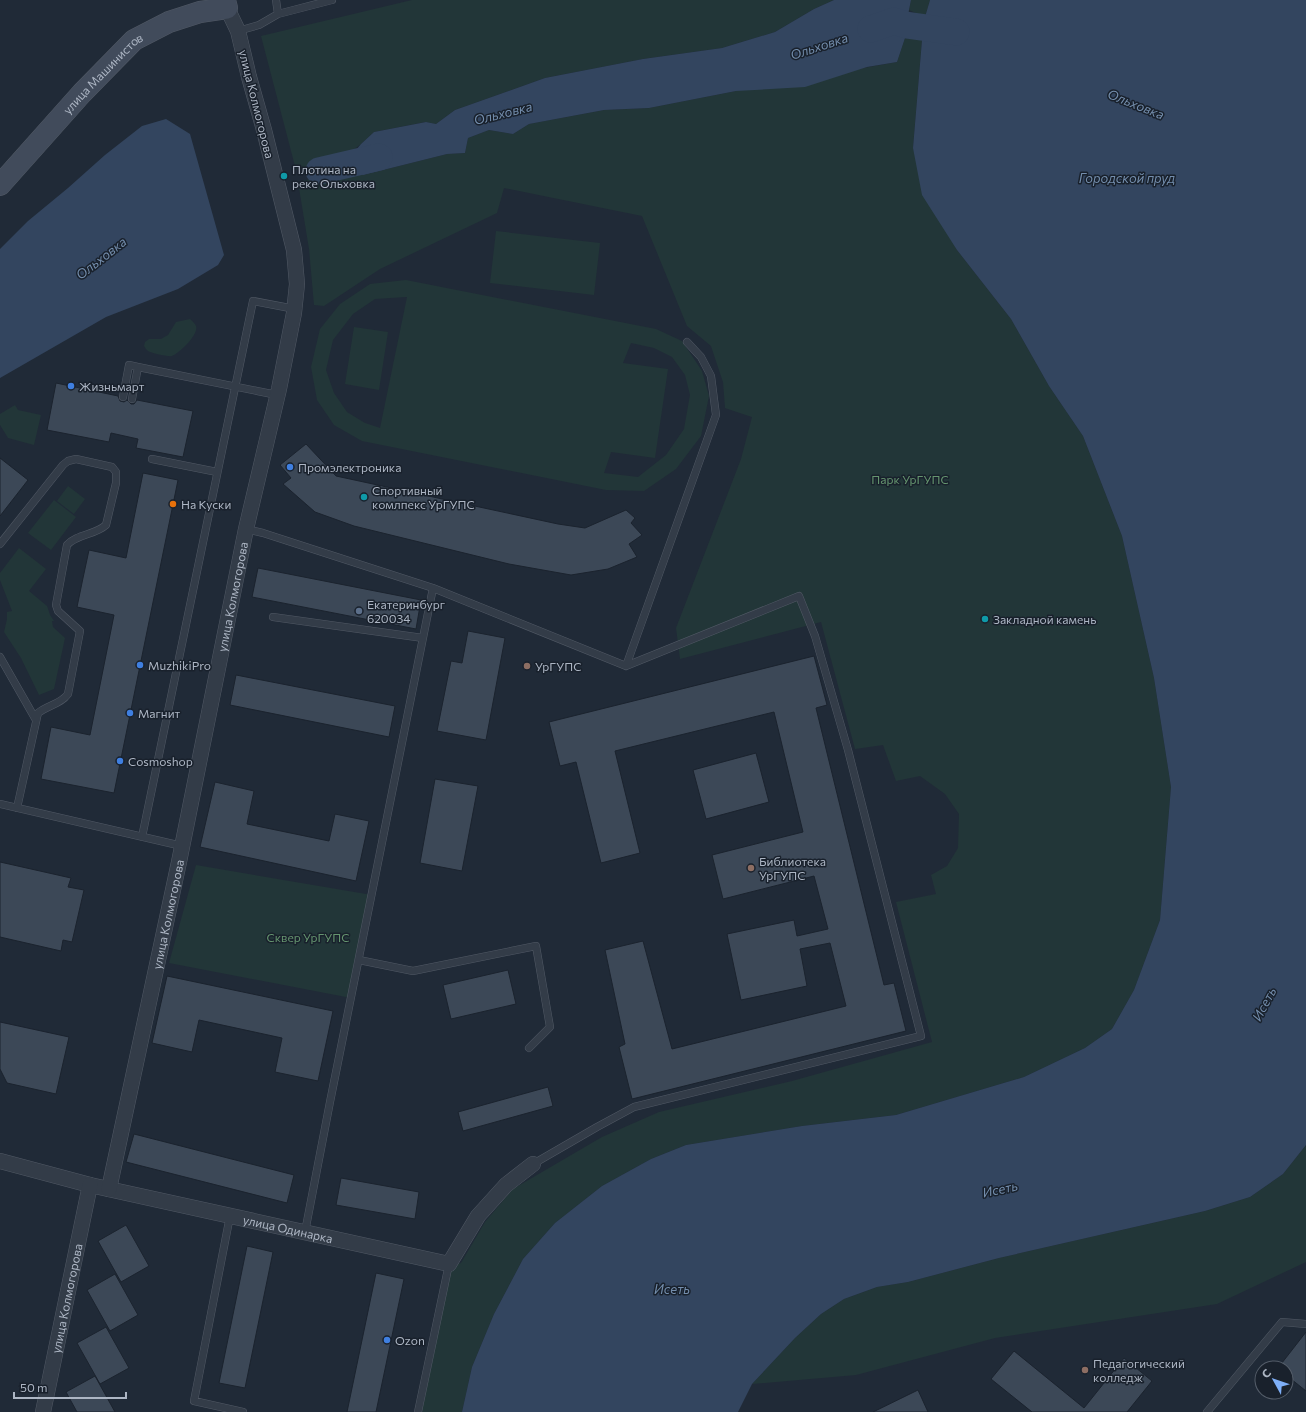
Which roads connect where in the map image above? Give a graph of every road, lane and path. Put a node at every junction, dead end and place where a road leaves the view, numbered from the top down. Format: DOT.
graph roads {
  1 [pos="276,0"];
  2 [pos="332,0"];
  3 [pos="226,4"];
  4 [pos="278,14"];
  5 [pos="238,31"];
  6 [pos="0,185"];
  7 [pos="295,309"];
  8 [pos="687,342"];
  9 [pos="138,367"];
  10 [pos="235,386"];
  11 [pos="277,395"];
  12 [pos="123,397"];
  13 [pos="132,399"];
  14 [pos="152,459"];
  15 [pos="217,472"];
  16 [pos="246,529"];
  17 [pos="0,544"];
  18 [pos="434,588"];
  19 [pos="273,617"];
  20 [pos="423,638"];
  21 [pos="0,657"];
  22 [pos="626,666"];
  23 [pos="36,720"];
  24 [pos="0,804"];
  25 [pos="18,808"];
  26 [pos="142,837"];
  27 [pos="182,846"];
  28 [pos="359,960"];
  29 [pos="529,1048"];
  30 [pos="0,1161"];
  31 [pos="533,1164"];
  32 [pos="90,1185"];
  33 [pos="109,1189"];
  34 [pos="230,1216"];
  35 [pos="305,1232"];
  36 [pos="449,1264"];
  37 [pos="1306,1324"];
  38 [pos="43,1412"];
  39 [pos="242,1412"];
  40 [pos="418,1412"];
  41 [pos="1207,1412"];
  1 -- 4 [label="lane"];
  2 -- 4 [label="lane"];
  3 -- 5 [label="street, улица Колмогорова"];
  3 -- 6 [label="street, улица Машинистов"];
  4 -- 5 [label="lane"];
  5 -- 7 [label="street, улица Колмогорова"];
  7 -- 10 [label="lane"];
  7 -- 11 [label="street, улица Колмогорова"];
  8 -- 22 [label="lane"];
  9 -- 10 [label="lane"];
  9 -- 12 [label="lane"];
  9 -- 13 [label="lane"];
  10 -- 11 [label="lane"];
  10 -- 15 [label="lane"];
  11 -- 16 [label="street, улица Колмогорова"];
  14 -- 15 [label="lane"];
  15 -- 26 [label="lane"];
  16 -- 18 [label="lane"];
  16 -- 27 [label="street, улица Колмогорова"];
  17 -- 23 [label="lane"];
  18 -- 20 [label="lane"];
  18 -- 22 [label="lane"];
  19 -- 20 [label="lane"];
  20 -- 28 [label="lane"];
  21 -- 23 [label="lane"];
  22 -- 31 [label="lane"];
  23 -- 25 [label="lane"];
  24 -- 25 [label="lane"];
  25 -- 26 [label="lane"];
  26 -- 27 [label="lane"];
  27 -- 33 [label="street, улица Колмогорова"];
  28 -- 29 [label="lane"];
  28 -- 35 [label="lane"];
  30 -- 32 [label="street, улица Одинарка"];
  31 -- 36 [label="street"];
  32 -- 33 [label="street, улица Одинарка"];
  32 -- 38 [label="street, улица Колмогорова"];
  33 -- 34 [label="street, улица Одинарка"];
  34 -- 35 [label="street, улица Одинарка"];
  34 -- 39 [label="lane"];
  35 -- 36 [label="street, улица Одинарка"];
  36 -- 40 [label="lane"];
  37 -- 41 [label="lane"];
}
